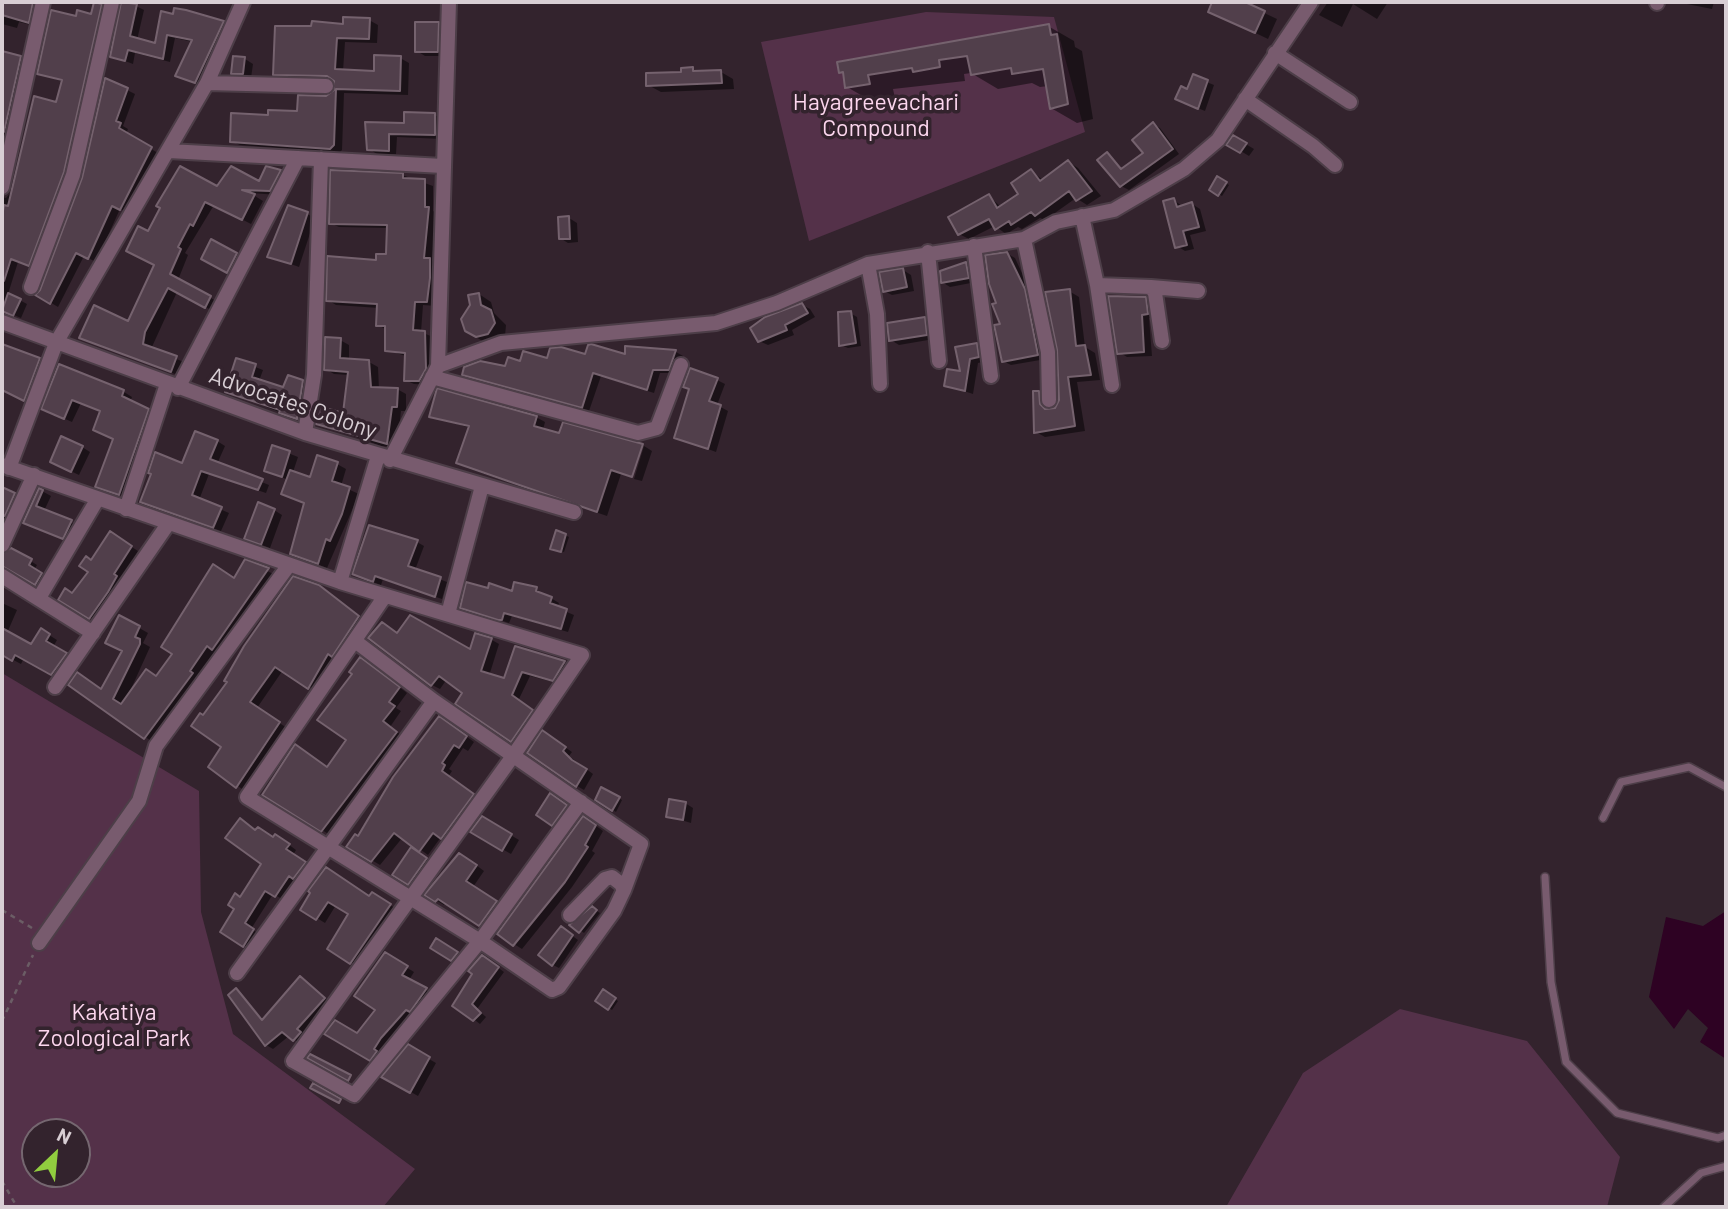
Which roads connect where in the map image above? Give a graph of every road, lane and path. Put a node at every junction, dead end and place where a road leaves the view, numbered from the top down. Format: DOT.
graph roads {
  1 [pos="43,2"];
  2 [pos="112,2"];
  3 [pos="243,2"];
  4 [pos="449,2"];
  5 [pos="1311,2"];
  6 [pos="1275,53"];
  7 [pos="207,83"];
  8 [pos="326,86"];
  9 [pos="1245,99"];
  10 [pos="1350,102"];
  11 [pos="169,151"];
  12 [pos="298,158"];
  13 [pos="321,159"];
  14 [pos="1335,165"];
  15 [pos="443,166"];
  16 [pos="2,187"];
  17 [pos="1082,216"];
  18 [pos="1024,239"];
  19 [pos="974,246"];
  20 [pos="928,252"];
  21 [pos="868,264"];
  22 [pos="1097,285"];
  23 [pos="31,287"];
  24 [pos="1151,287"];
  25 [pos="1198,291"];
  26 [pos="2,322"];
  27 [pos="1162,341"];
  28 [pos="56,343"];
  29 [pos="939,360"];
  30 [pos="681,365"];
  31 [pos="435,372"];
  32 [pos="992,376"];
  33 [pos="880,384"];
  34 [pos="1112,385"];
  35 [pos="173,386"];
  36 [pos="1049,400"];
  37 [pos="305,433"];
  38 [pos="384,458"];
  39 [pos="5,466"];
  40 [pos="34,475"];
  41 [pos="482,486"];
  42 [pos="97,500"];
  43 [pos="126,509"];
  44 [pos="574,512"];
  45 [pos="168,524"];
  46 [pos="2,545"];
  47 [pos="289,565"];
  48 [pos="2,576"];
  49 [pos="340,582"];
  50 [pos="385,596"];
  51 [pos="39,598"];
  52 [pos="448,614"];
  53 [pos="93,633"];
  54 [pos="355,641"];
  55 [pos="55,687"];
  56 [pos="434,701"];
  57 [pos="513,756"];
  58 [pos="1726,787"];
  59 [pos="581,802"];
  60 [pos="1603,818"];
  61 [pos="327,847"];
  62 [pos="1545,877"];
  63 [pos="624,890"];
  64 [pos="411,898"];
  65 [pos="2,910"];
  66 [pos="570,915"];
  67 [pos="480,941"];
  68 [pos="39,943"];
  69 [pos="237,973"];
  70 [pos="2,1021"];
  71 [pos="1726,1135"];
  72 [pos="1726,1166"];
  73 [pos="2,1181"];
  74 [pos="17,1207"];
  75 [pos="1664,1207"];
  1 -- 16 [label="street"];
  2 -- 23 [label="street"];
  3 -- 7 [label="street"];
  4 -- 15 [label="street"];
  5 -- 6 [label="street"];
  6 -- 9 [label="street"];
  6 -- 10 [label="street"];
  7 -- 8 [label="street"];
  7 -- 11 [label="street"];
  9 -- 14 [label="street"];
  9 -- 17 [label="street"];
  11 -- 12 [label="street"];
  11 -- 28 [label="street"];
  12 -- 13 [label="street"];
  12 -- 35 [label="street"];
  13 -- 15 [label="street"];
  13 -- 37 [label="street"];
  15 -- 31 [label="street"];
  17 -- 18 [label="street"];
  17 -- 22 [label="street"];
  18 -- 19 [label="street"];
  18 -- 36 [label="street"];
  19 -- 20 [label="street"];
  19 -- 32 [label="street"];
  20 -- 21 [label="street"];
  20 -- 29 [label="street"];
  21 -- 31 [label="street"];
  21 -- 33 [label="street"];
  22 -- 24 [label="street"];
  22 -- 34 [label="street"];
  24 -- 25 [label="street"];
  24 -- 27 [label="street"];
  26 -- 28 [label="street, Advocates Colony"];
  28 -- 35 [label="street, Advocates Colony"];
  28 -- 39 [label="street"];
  30 -- 31 [label="street"];
  31 -- 38 [label="street"];
  35 -- 37 [label="street, Advocates Colony"];
  35 -- 43 [label="street"];
  37 -- 38 [label="street, Advocates Colony"];
  38 -- 41 [label="street, Advocates Colony"];
  38 -- 49 [label="street"];
  39 -- 40 [label="street"];
  40 -- 42 [label="street"];
  40 -- 46 [label="street"];
  41 -- 44 [label="street, Advocates Colony"];
  41 -- 52 [label="street"];
  42 -- 43 [label="street"];
  42 -- 51 [label="street"];
  43 -- 45 [label="street"];
  45 -- 47 [label="street"];
  45 -- 53 [label="street"];
  47 -- 49 [label="street"];
  47 -- 68 [label="street"];
  48 -- 51 [label="street"];
  49 -- 50 [label="street"];
  50 -- 52 [label="street"];
  50 -- 54 [label="street"];
  51 -- 53 [label="street"];
  52 -- 57 [label="street"];
  53 -- 55 [label="street"];
  54 -- 56 [label="street"];
  54 -- 61 [label="street"];
  56 -- 57 [label="street"];
  56 -- 61 [label="street"];
  57 -- 59 [label="street"];
  57 -- 64 [label="street"];
  58 -- 60 [label="lane"];
  59 -- 63 [label="street"];
  59 -- 67 [label="street"];
  61 -- 64 [label="street"];
  61 -- 69 [label="street"];
  62 -- 71 [label="lane"];
  63 -- 66 [label="street"];
  63 -- 67 [label="street"];
  64 -- 67 [label="street"];
  64 -- 67 [label="street"];
  65 -- 68 [label="path"];
  68 -- 70 [label="path"];
  72 -- 75 [label="lane"];
  73 -- 74 [label="path"];
}
